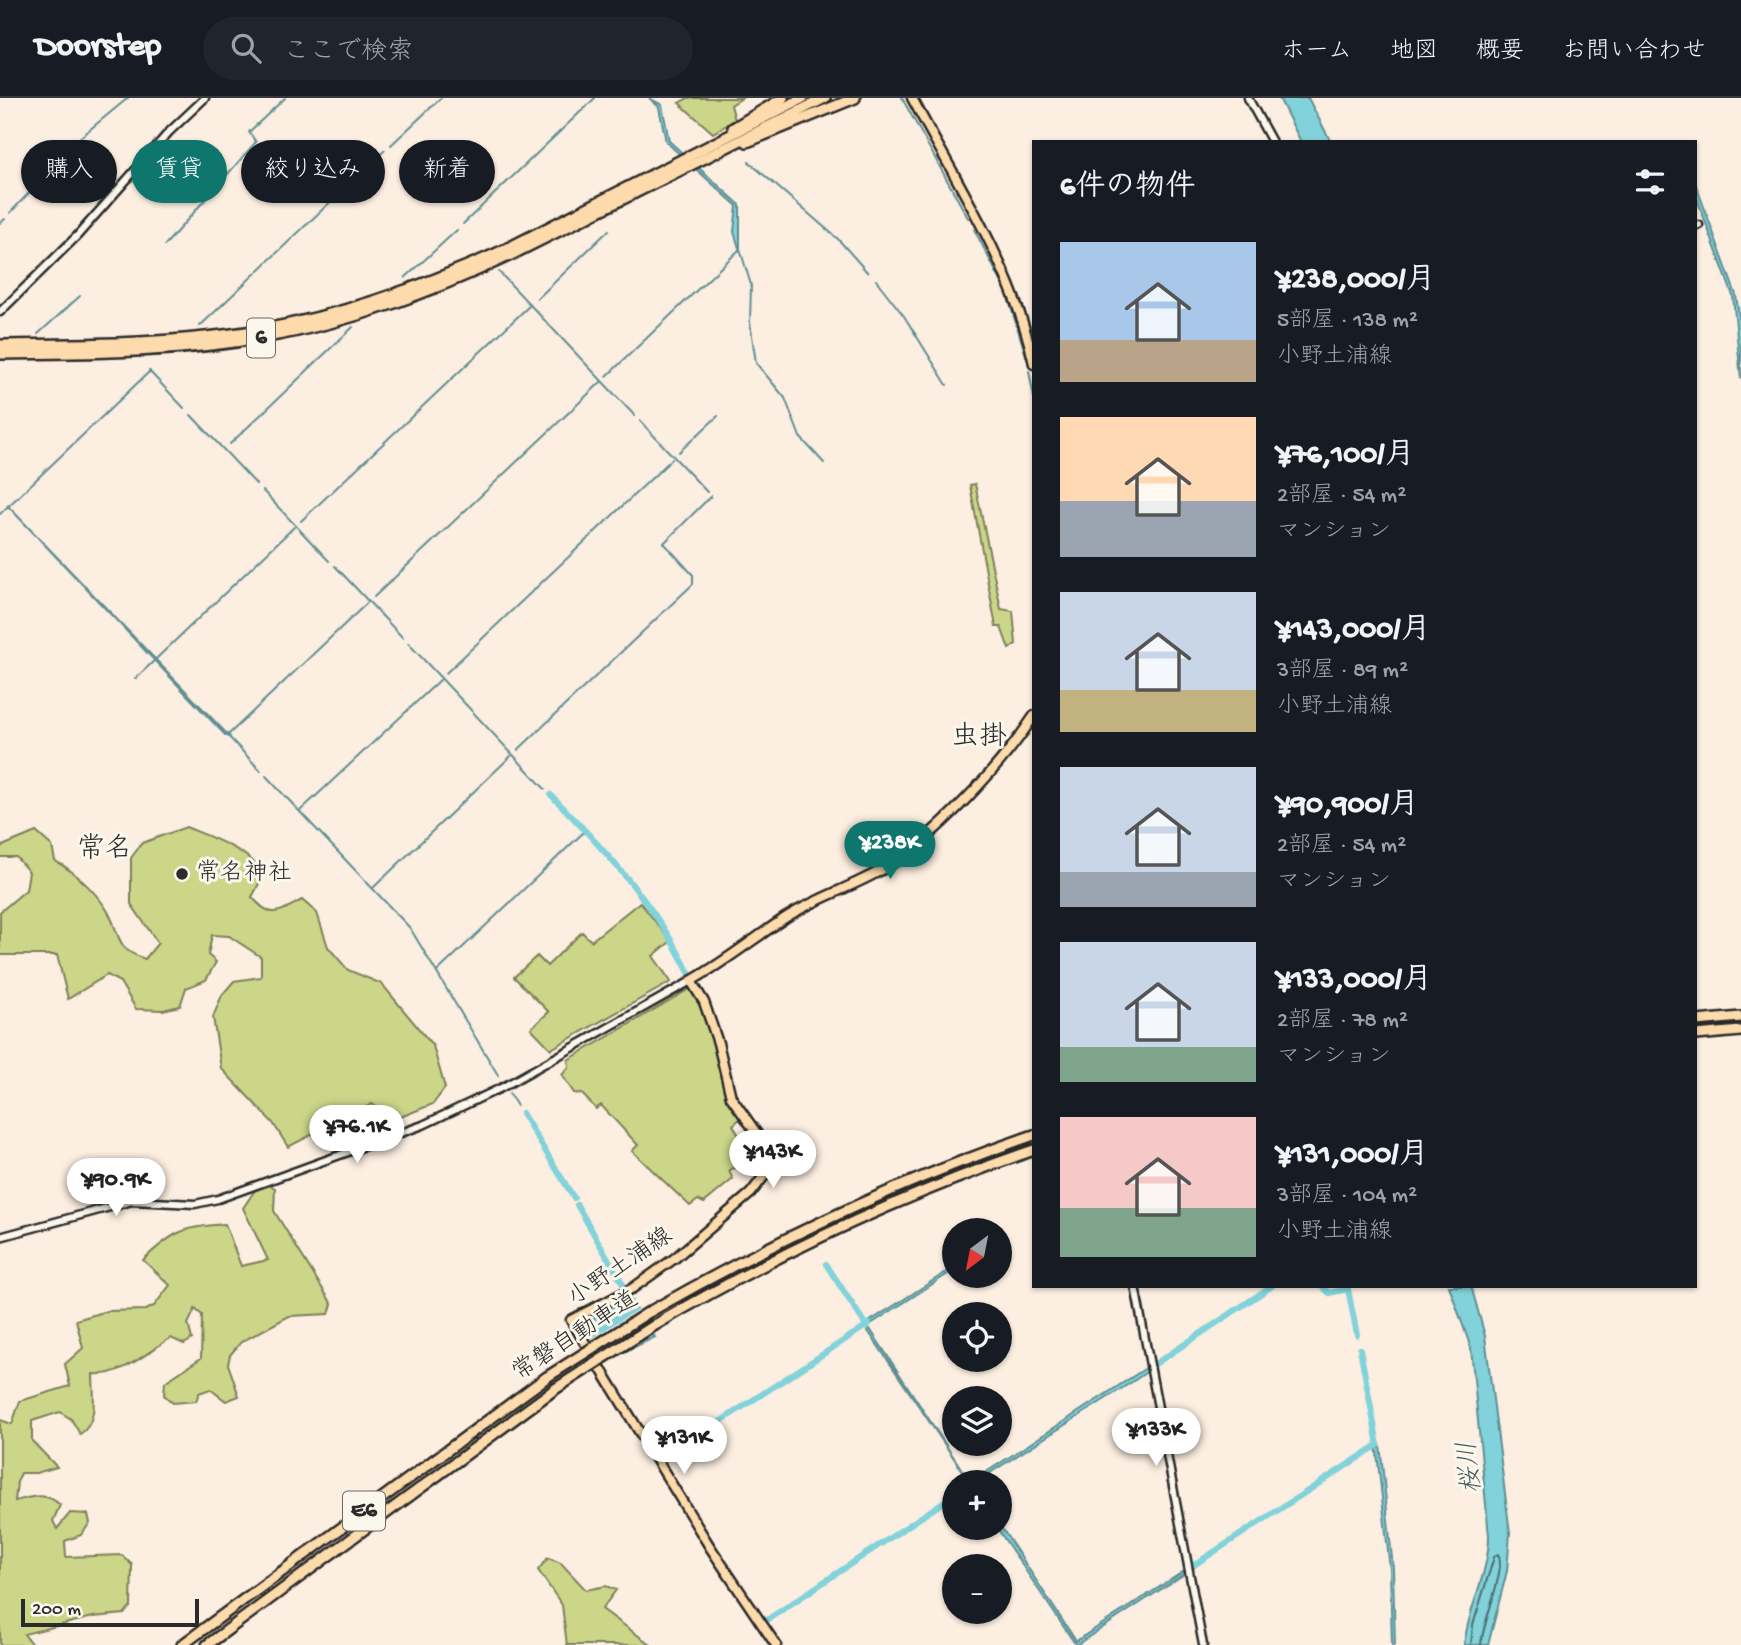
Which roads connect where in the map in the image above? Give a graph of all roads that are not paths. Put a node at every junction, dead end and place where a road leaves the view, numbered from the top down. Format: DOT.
graph roads {
  1 [pos="205,98"];
  2 [pos="783,98"];
  3 [pos="803,98"];
  4 [pos="825,98"];
  5 [pos="855,98"];
  6 [pos="912,98"];
  7 [pos="1248,98"];
  8 [pos="748,122"];
  9 [pos="761,135"];
  10 [pos="1271,140"];
  11 [pos="508,253"];
  12 [pos="0,312"];
  13 [pos="0,345"];
  14 [pos="0,354"];
  15 [pos="1032,357"];
  16 [pos="1032,719"];
  17 [pos="691,981"];
  18 [pos="1741,1017"];
  19 [pos="1697,1021"];
  20 [pos="1741,1031"];
  21 [pos="1697,1035"];
  22 [pos="1032,1136"];
  23 [pos="1032,1151"];
  24 [pos="0,1237"];
  25 [pos="1135,1288"];
  26 [pos="182,1645"];
  27 [pos="206,1645"];
  28 [pos="776,1645"];
  29 [pos="1203,1645"];
  1 -- 12 [label="street"];
  2 -- 8 [label="highway"];
  3 -- 8 [label="highway"];
  4 -- 9 [label="highway"];
  5 -- 9 [label="highway"];
  6 -- 15 [label="main road"];
  7 -- 10 [label="street"];
  8 -- 11 [label="highway, 6"];
  9 -- 11 [label="highway, 6"];
  11 -- 13 [label="highway, 6"];
  11 -- 14 [label="highway, 6"];
  16 -- 17 [label="main road"];
  17 -- 24 [label="street"];
  17 -- 28 [label="main road, 小野土浦線"];
  18 -- 19 [label="highway"];
  20 -- 21 [label="highway"];
  22 -- 26 [label="highway, 常磐自動車道 / E6, bridge"];
  23 -- 27 [label="highway, 常磐自動車道 / E6, bridge"];
  25 -- 29 [label="street"];
}
